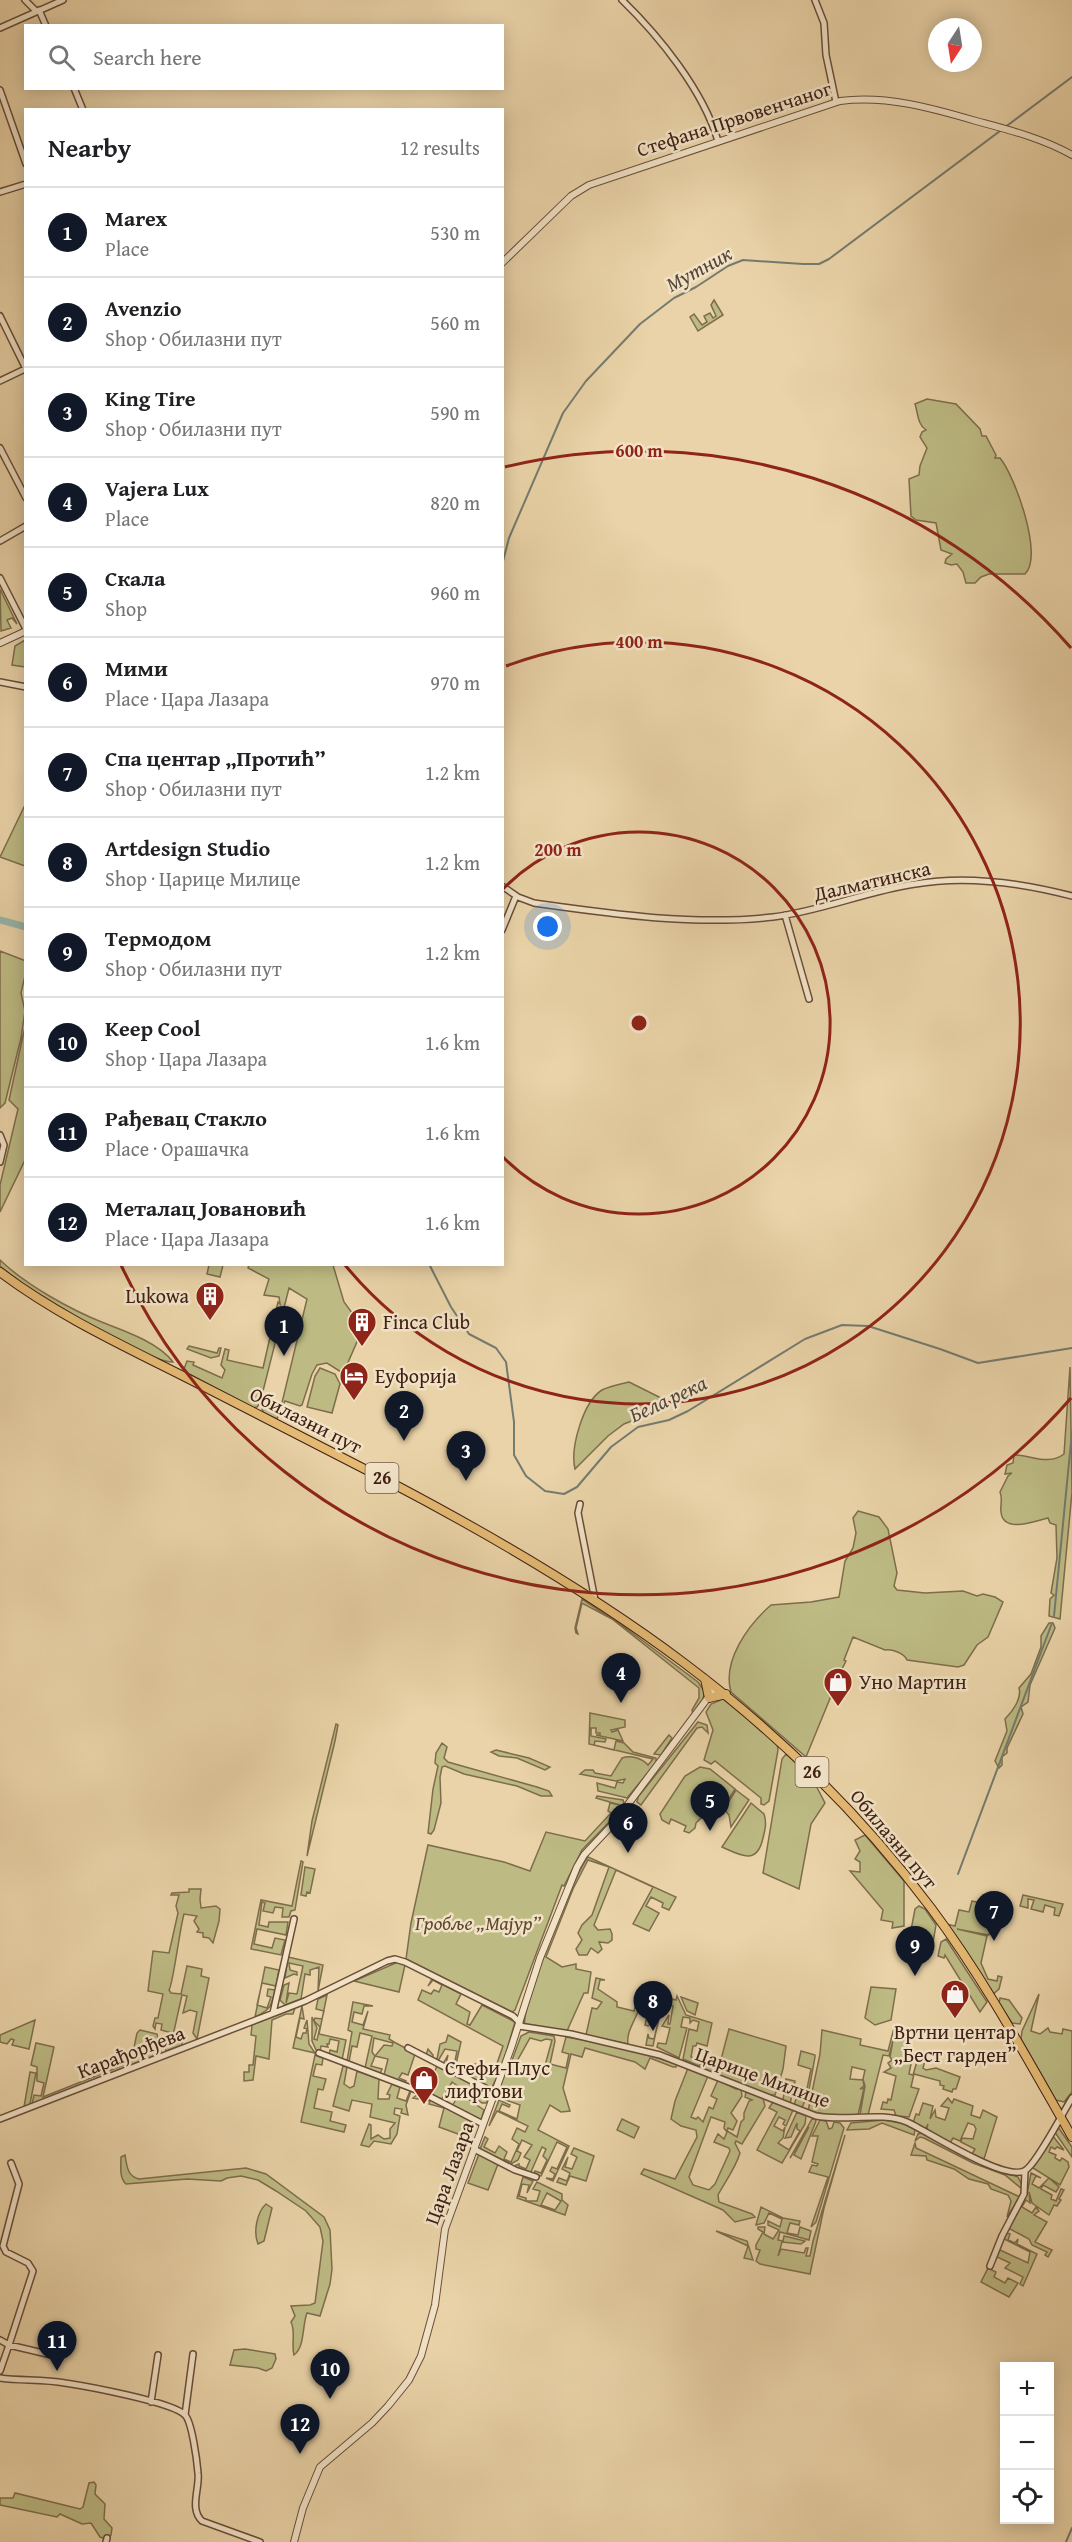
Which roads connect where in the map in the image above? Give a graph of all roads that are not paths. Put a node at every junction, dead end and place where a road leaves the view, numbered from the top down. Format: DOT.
graph roads {
  1 [pos="25,0"];
  2 [pos="621,0"];
  3 [pos="815,0"];
  4 [pos="60,1"];
  5 [pos="37,11"];
  6 [pos="45,24"];
  7 [pos="0,28"];
  8 [pos="0,90"];
  9 [pos="75,90"];
  10 [pos="836,102"];
  11 [pos="82,108"];
  12 [pos="718,141"];
  13 [pos="1072,155"];
  14 [pos="24,158"];
  15 [pos="24,185"];
  16 [pos="0,192"];
  17 [pos="504,261"];
  18 [pos="0,316"];
  19 [pos="24,367"];
  20 [pos="24,369"];
  21 [pos="0,381"];
  22 [pos="0,448"];
  23 [pos="24,494"];
  24 [pos="24,527"];
  25 [pos="0,541"];
  26 [pos="0,578"];
  27 [pos="24,626"];
  28 [pos="24,631"];
  29 [pos="0,643"];
  30 [pos="0,682"];
  31 [pos="24,687"];
  32 [pos="504,887"];
  33 [pos="516,896"];
  34 [pos="1072,896"];
  35 [pos="785,915"];
  36 [pos="504,925"];
  37 [pos="809,999"];
  38 [pos="0,1135"];
  39 [pos="0,1162"];
  40 [pos="0,1272"];
  41 [pos="580,1504"];
  42 [pos="595,1600"];
  43 [pos="703,1677"];
  44 [pos="716,1687"];
  45 [pos="726,1694"];
  46 [pos="709,1698"];
  47 [pos="294,1919"];
  48 [pos="273,2013"];
  49 [pos="519,2024"];
  50 [pos="408,2048"];
  51 [pos="319,2053"];
  52 [pos="495,2093"];
  53 [pos="1072,2098"];
  54 [pos="1060,2116"];
  55 [pos="0,2119"];
  56 [pos="483,2124"];
  57 [pos="1072,2137"];
  58 [pos="474,2149"];
  59 [pos="11,2163"];
  60 [pos="1025,2171"];
  61 [pos="536,2177"];
  62 [pos="990,2265"];
  63 [pos="0,2340"];
  64 [pos="9,2345"];
  65 [pos="193,2354"];
  66 [pos="158,2355"];
  67 [pos="60,2356"];
  68 [pos="0,2371"];
  69 [pos="0,2378"];
  70 [pos="151,2402"];
  71 [pos="185,2415"];
  72 [pos="260,2542"];
  73 [pos="294,2542"];
  1 -- 5 [label="street"];
  2 -- 12 [label="street"];
  3 -- 10 [label="street"];
  4 -- 5 [label="street"];
  5 -- 6 [label="street"];
  5 -- 7 [label="street"];
  8 -- 14 [label="street"];
  9 -- 11 [label="street"];
  10 -- 12 [label="street, Стефана Првовенчаног"];
  10 -- 13 [label="street, Стефана Првовенчаног"];
  12 -- 17 [label="street, Стефана Првовенчаног"];
  15 -- 16 [label="street"];
  18 -- 19 [label="street"];
  20 -- 21 [label="street"];
  22 -- 23 [label="street"];
  24 -- 25 [label="street"];
  26 -- 27 [label="street"];
  28 -- 29 [label="street"];
  30 -- 31 [label="street"];
  32 -- 33 [label="street, Далматинска"];
  33 -- 35 [label="street, Далматинска"];
  33 -- 36 [label="street"];
  34 -- 35 [label="street, Далматинска"];
  35 -- 37 [label="street"];
  38 -- 39 [label="street"];
  40 -- 42 [label="main road, Обилазни пут / 26"];
  41 -- 42 [label="street"];
  42 -- 43 [label="main road, Обилазни пут / 26"];
  43 -- 44 [label="main road, Обилазни пут / 26"];
  43 -- 46 [label="main road"];
  44 -- 45 [label="main road, Обилазни пут / 26"];
  44 -- 46 [label="street, Цара Лазара"];
  45 -- 46 [label="main road"];
  45 -- 54 [label="main road, Обилазни пут / 26"];
  46 -- 49 [label="street, Цара Лазара"];
  47 -- 48 [label="street"];
  48 -- 49 [label="street, Карађорђева"];
  48 -- 55 [label="street, Карађорђева"];
  49 -- 52 [label="street, Цара Лазара"];
  49 -- 60 [label="street, Царице Милице"];
  50 -- 52 [label="street"];
  51 -- 56 [label="street"];
  52 -- 56 [label="street, Цара Лазара"];
  53 -- 54 [label="street"];
  54 -- 57 [label="main road, Обилазни пут / 26"];
  54 -- 60 [label="street"];
  56 -- 58 [label="street, Цара Лазара"];
  58 -- 61 [label="street"];
  58 -- 73 [label="street, Цара Лазара"];
  59 -- 64 [label="street"];
  60 -- 62 [label="street"];
  63 -- 64 [label="street"];
  64 -- 67 [label="street"];
  64 -- 68 [label="street"];
  65 -- 71 [label="street"];
  66 -- 70 [label="street"];
  69 -- 70 [label="street"];
  70 -- 71 [label="street"];
  71 -- 72 [label="street"];
}
